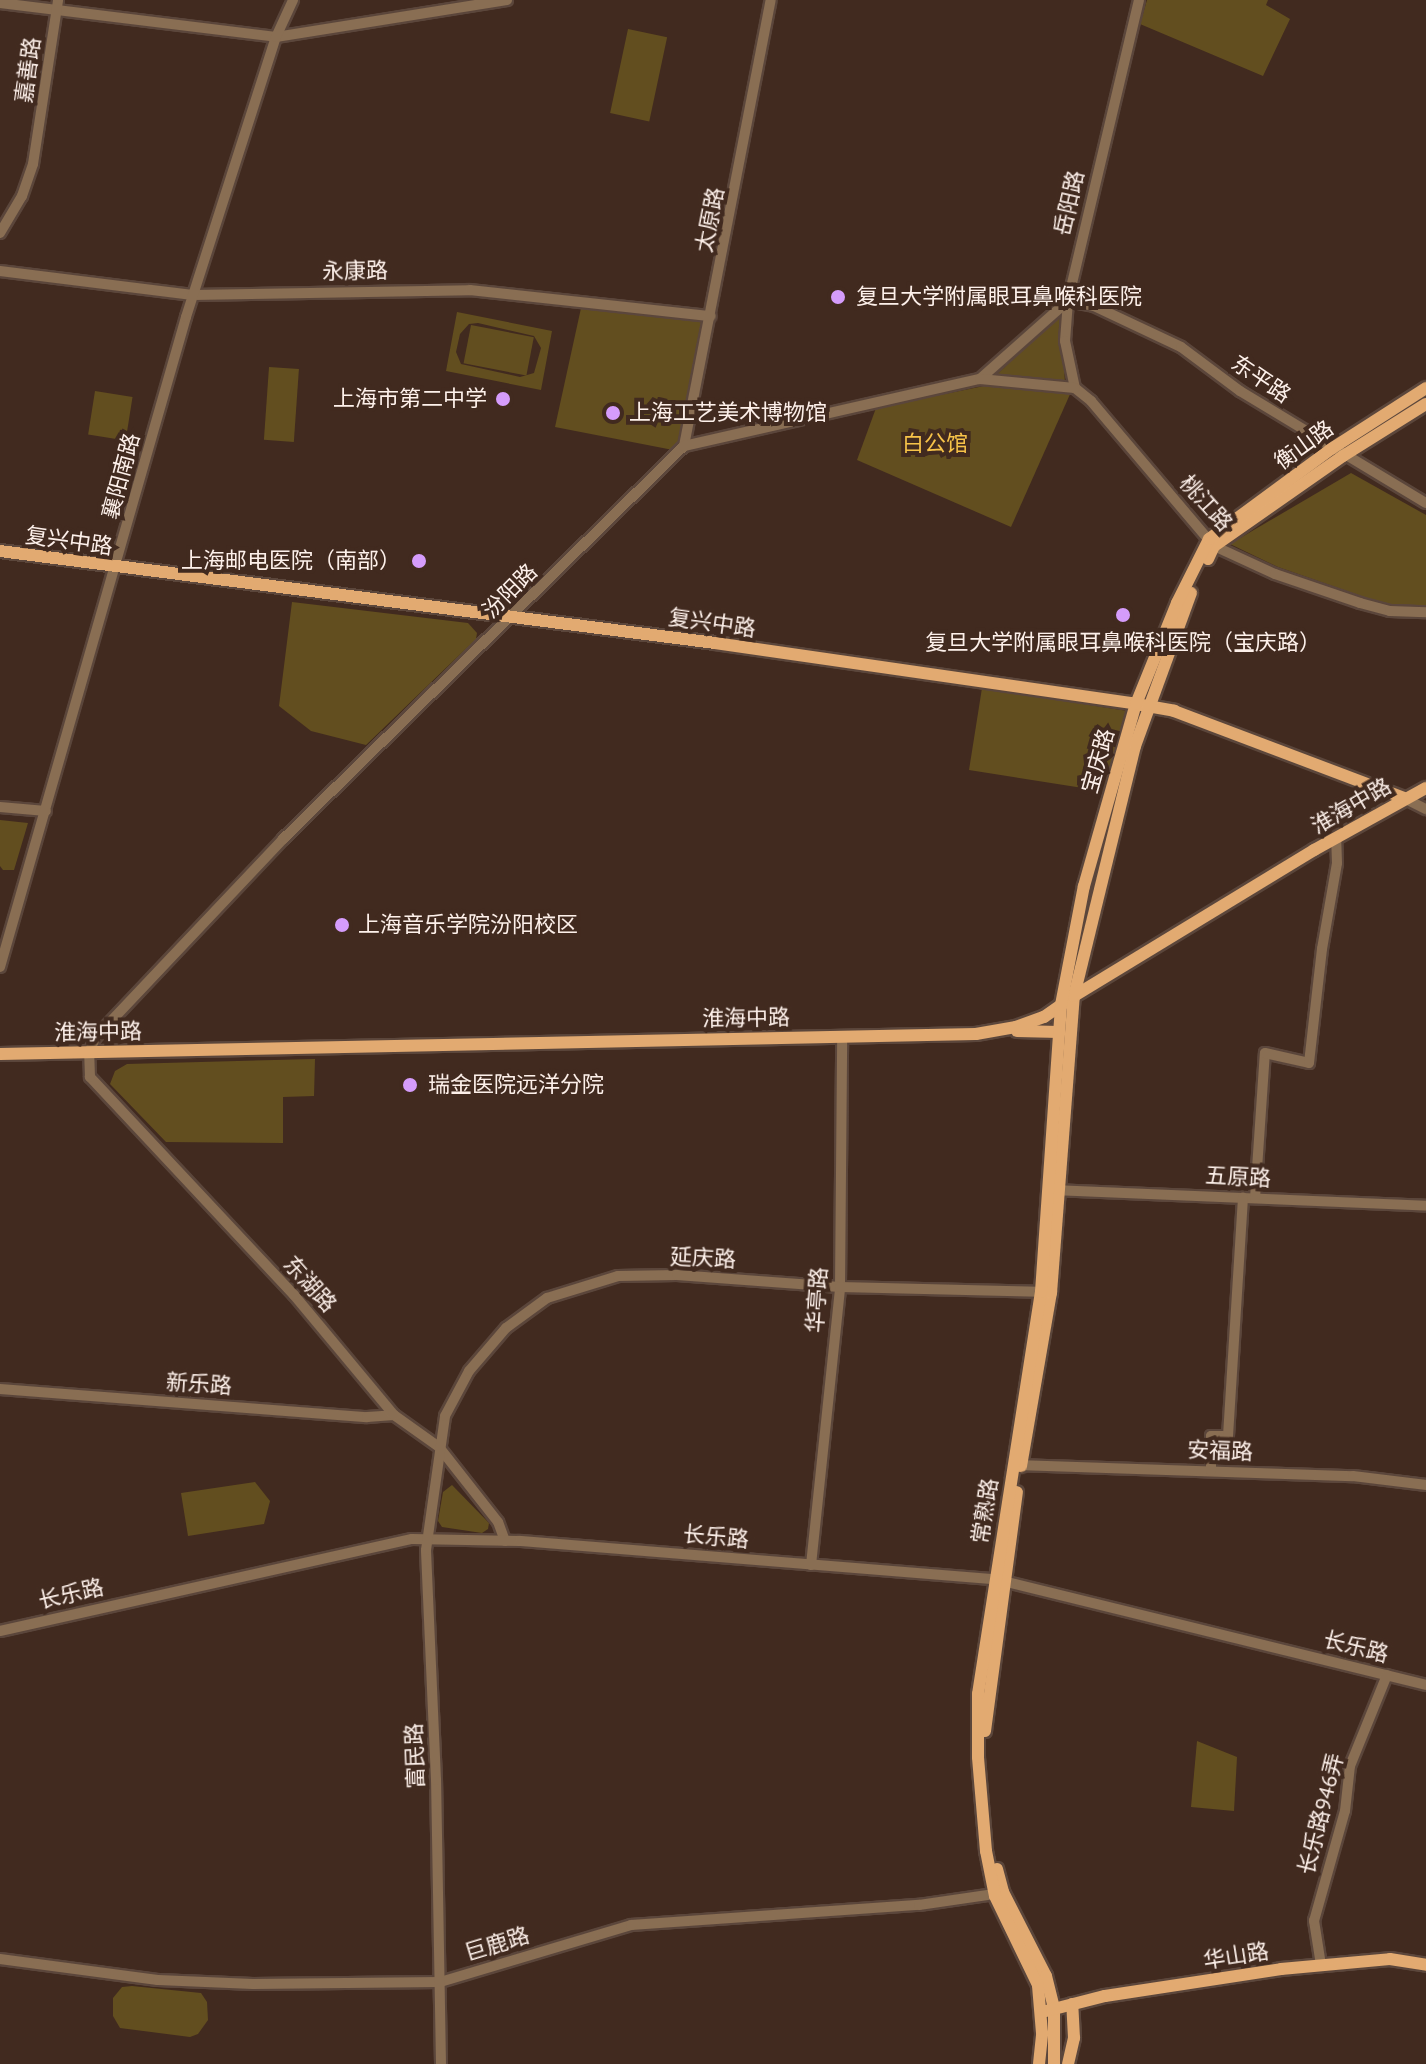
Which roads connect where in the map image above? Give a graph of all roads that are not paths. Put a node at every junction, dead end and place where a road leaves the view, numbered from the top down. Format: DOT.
graph roads {
  1 [pos="293,0"];
  2 [pos="507,0"];
  3 [pos="771,0"];
  4 [pos="1139,0"];
  5 [pos="0,3"];
  6 [pos="58,4"];
  7 [pos="276,37"];
  8 [pos="0,233"];
  9 [pos="0,271"];
  10 [pos="193,295"];
  11 [pos="1068,301"];
  12 [pos="711,316"];
  13 [pos="980,379"];
  14 [pos="1075,388"];
  15 [pos="1426,388"];
  16 [pos="1426,404"];
  17 [pos="684,446"];
  18 [pos="1337,452"];
  19 [pos="1426,503"];
  20 [pos="1212,543"];
  21 [pos="0,551"];
  22 [pos="117,567"];
  23 [pos="1426,612"];
  24 [pos="514,617"];
  25 [pos="1143,705"];
  26 [pos="1426,788"];
  27 [pos="1404,798"];
  28 [pos="0,807"];
  29 [pos="1426,809"];
  30 [pos="46,811"];
  31 [pos="1336,838"];
  32 [pos="0,967"];
  33 [pos="1074,996"];
  34 [pos="1061,1005"];
  35 [pos="998,1030"];
  36 [pos="1059,1032"];
  37 [pos="842,1036"];
  38 [pos="89,1053"];
  39 [pos="0,1054"];
  40 [pos="1053,1190"];
  41 [pos="1249,1198"];
  42 [pos="1426,1206"];
  43 [pos="840,1287"];
  44 [pos="1046,1292"];
  45 [pos="0,1389"];
  46 [pos="394,1415"];
  47 [pos="439,1447"];
  48 [pos="1017,1465"];
  49 [pos="1211,1471"];
  50 [pos="1426,1485"];
  51 [pos="427,1539"];
  52 [pos="505,1541"];
  53 [pos="811,1565"];
  54 [pos="999,1580"];
  55 [pos="0,1631"];
  56 [pos="1387,1675"];
  57 [pos="1426,1685"];
  58 [pos="995,1857"];
  59 [pos="999,1894"];
  60 [pos="0,1959"];
  61 [pos="1321,1965"];
  62 [pos="1426,1965"];
  63 [pos="440,1982"];
  64 [pos="1072,2004"];
  65 [pos="1054,2008"];
  66 [pos="1040,2014"];
  67 [pos="441,2064"];
  68 [pos="1039,2064"];
  69 [pos="1054,2064"];
  70 [pos="1068,2064"];
  1 -- 7 [label="street, 襄阳南路"];
  2 -- 7 [label="street"];
  3 -- 12 [label="street, 太原路"];
  4 -- 11 [label="street, 岳阳路"];
  5 -- 6 [label="street"];
  6 -- 7 [label="street"];
  6 -- 8 [label="street, 嘉善路"];
  7 -- 10 [label="street, 襄阳南路"];
  9 -- 10 [label="street, 永康路"];
  10 -- 12 [label="street, 永康路"];
  10 -- 22 [label="street, 襄阳南路"];
  11 -- 13 [label="street"];
  11 -- 14 [label="street"];
  11 -- 18 [label="street, 东平路"];
  12 -- 17 [label="street, 太原路"];
  13 -- 14 [label="street"];
  13 -- 17 [label="street"];
  14 -- 20 [label="street, 桃江路"];
  15 -- 18 [label="main road, 衡山路"];
  16 -- 18 [label="main road, 衡山路"];
  17 -- 24 [label="street, 汾阳路"];
  18 -- 19 [label="street, 东平路"];
  18 -- 20 [label="main road, 衡山路"];
  20 -- 23 [label="street, 桃江路"];
  20 -- 25 [label="main road, 宝庆路"];
  21 -- 22 [label="main road, 复兴中路"];
  22 -- 24 [label="main road, 复兴中路"];
  22 -- 30 [label="street, 襄阳南路"];
  24 -- 25 [label="main road, 复兴中路"];
  24 -- 38 [label="street, 汾阳路"];
  25 -- 27 [label="main road, 复兴中路"];
  25 -- 33 [label="main road, 宝庆路"];
  25 -- 34 [label="main road, 宝庆路"];
  26 -- 27 [label="main road, 淮海中路"];
  27 -- 29 [label="street"];
  27 -- 31 [label="main road, 淮海中路"];
  28 -- 30 [label="street"];
  30 -- 32 [label="street, 襄阳南路"];
  31 -- 33 [label="main road, 淮海中路"];
  31 -- 41 [label="street"];
  33 -- 34 [label="main road, 淮海中路"];
  33 -- 40 [label="main road, 常熟路"];
  34 -- 35 [label="main road, 淮海中路"];
  34 -- 36 [label="main road, 常熟路"];
  35 -- 36 [label="main road"];
  35 -- 37 [label="main road, 淮海中路"];
  36 -- 40 [label="main road, 常熟路"];
  37 -- 38 [label="main road, 淮海中路"];
  37 -- 43 [label="street, 华亭路"];
  38 -- 39 [label="main road, 淮海中路"];
  38 -- 46 [label="street, 东湖路"];
  40 -- 41 [label="street, 五原路"];
  40 -- 44 [label="main road, 常熟路"];
  41 -- 42 [label="street, 五原路"];
  41 -- 49 [label="street"];
  43 -- 44 [label="street, 延庆路"];
  43 -- 47 [label="street, 延庆路"];
  43 -- 53 [label="street, 华亭路"];
  44 -- 48 [label="main road, 常熟路"];
  45 -- 46 [label="street, 新乐路"];
  46 -- 47 [label="street, 东湖路"];
  47 -- 51 [label="street, 富民路"];
  47 -- 52 [label="street, 东湖路"];
  48 -- 49 [label="street, 安福路"];
  48 -- 54 [label="main road, 常熟路"];
  49 -- 50 [label="street, 安福路"];
  51 -- 52 [label="street, 长乐路"];
  51 -- 55 [label="street, 长乐路"];
  51 -- 63 [label="street, 富民路"];
  52 -- 53 [label="street, 长乐路"];
  53 -- 54 [label="street, 长乐路"];
  54 -- 56 [label="street, 长乐路"];
  54 -- 58 [label="main road, 常熟路"];
  54 -- 59 [label="main road, 常熟路"];
  56 -- 57 [label="street, 长乐路"];
  56 -- 61 [label="street, 长乐路946弄"];
  58 -- 59 [label="main road, 常熟路"];
  58 -- 65 [label="main road, 常熟路"];
  59 -- 63 [label="street, 巨鹿路"];
  59 -- 65 [label="main road, 常熟路"];
  59 -- 66 [label="main road, 常熟路"];
  60 -- 63 [label="street, 巨鹿路"];
  61 -- 62 [label="main road, 华山路"];
  61 -- 64 [label="main road, 华山路"];
  63 -- 67 [label="street, 富民路"];
  64 -- 65 [label="main road, 华山路"];
  64 -- 70 [label="main road"];
  65 -- 66 [label="main road, 华山路"];
  65 -- 69 [label="main road"];
  66 -- 68 [label="main road"];
}
